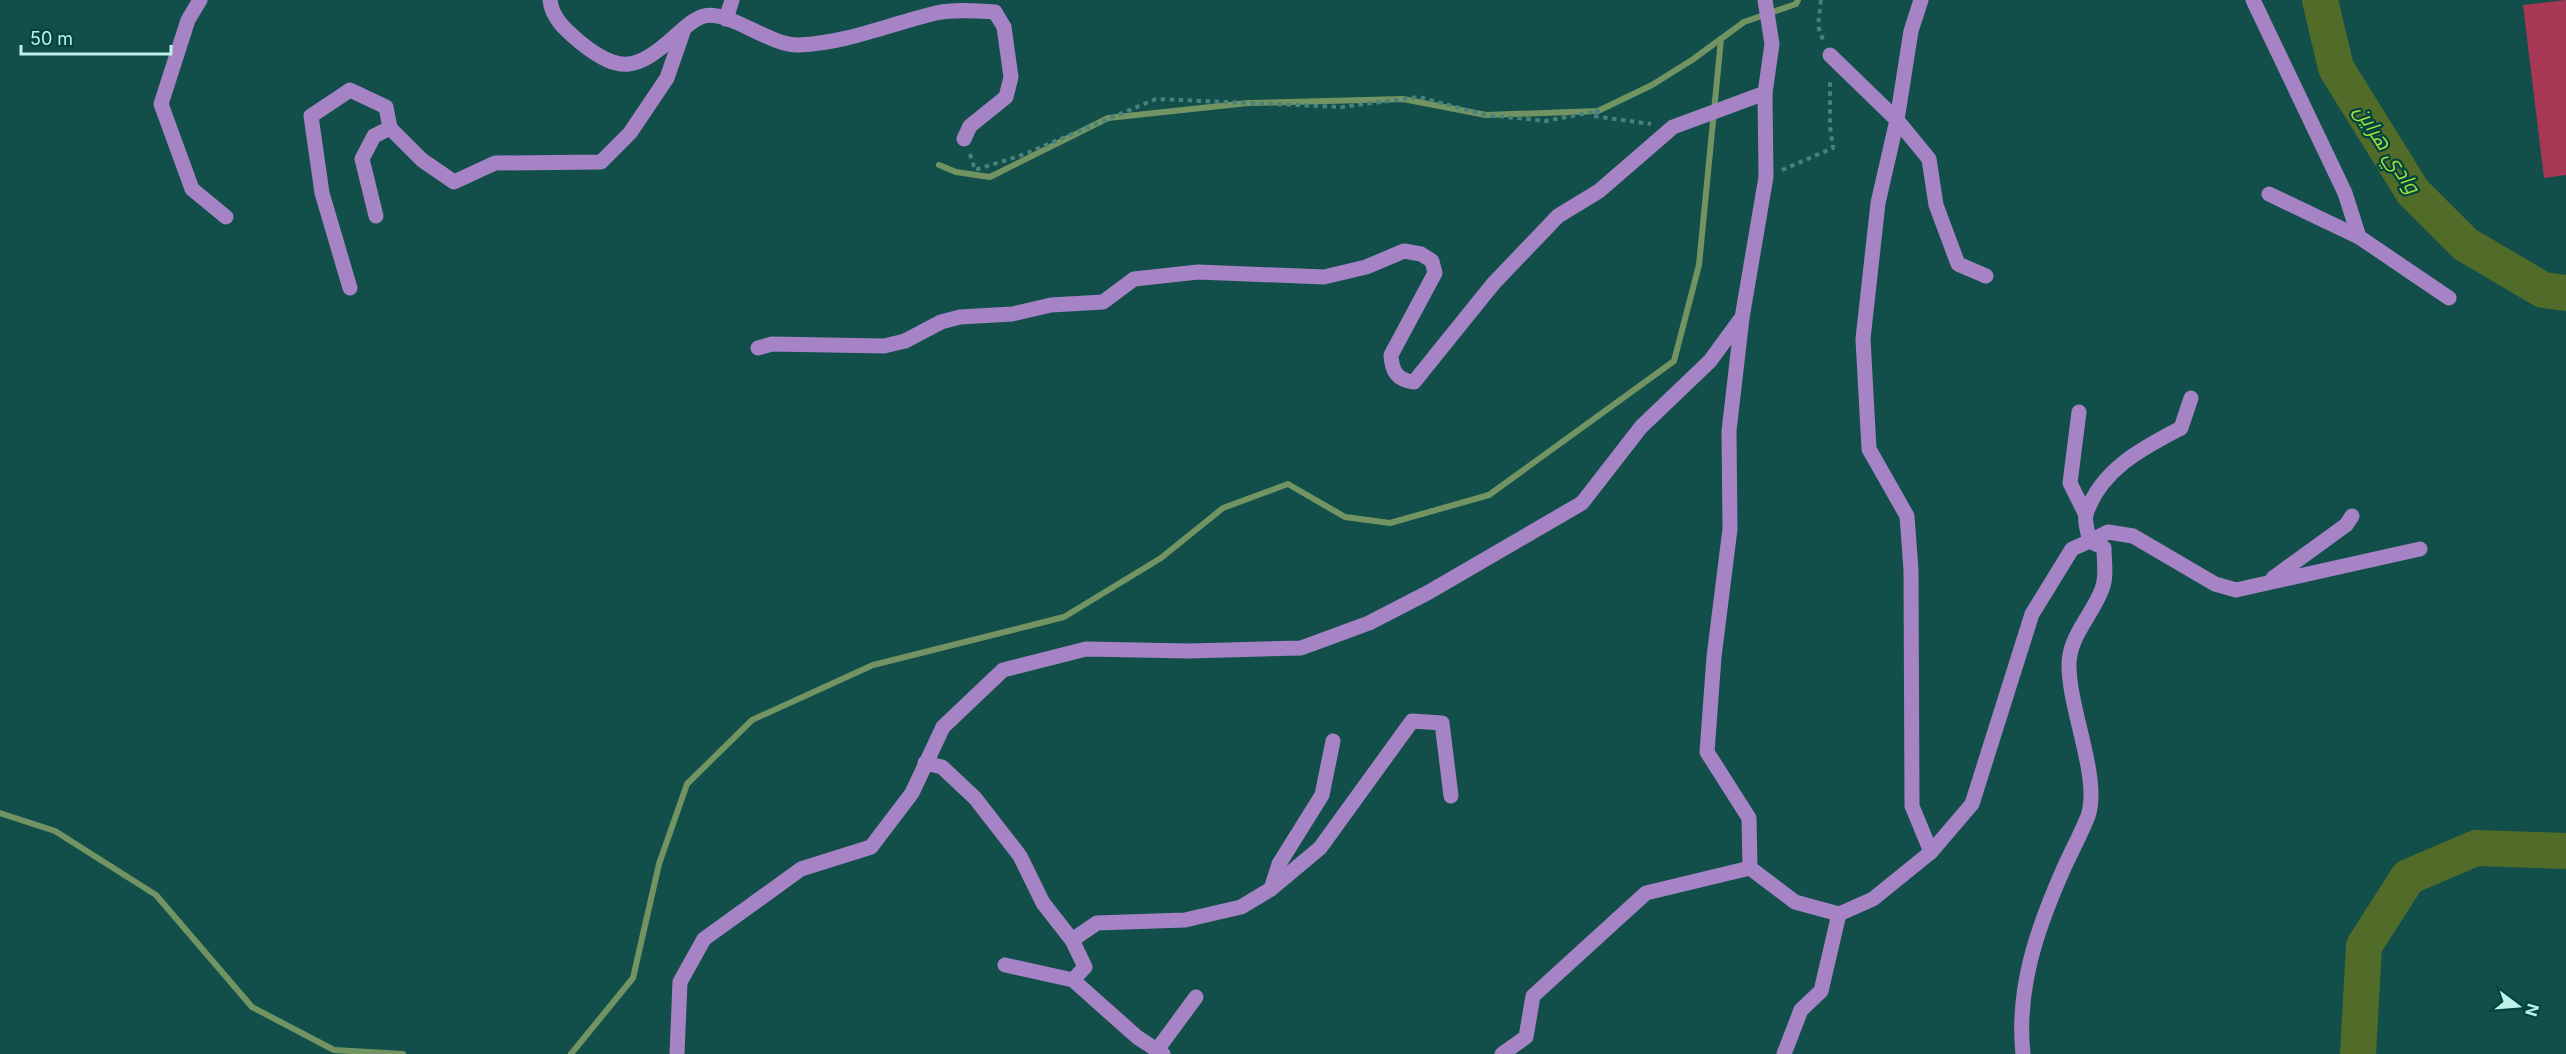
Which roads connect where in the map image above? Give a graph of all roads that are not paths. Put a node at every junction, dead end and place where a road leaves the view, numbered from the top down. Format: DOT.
graph roads {
  1 [pos="200,0"];
  2 [pos="550,0"];
  3 [pos="732,0"];
  4 [pos="1766,0"];
  5 [pos="1922,0"];
  6 [pos="2253,0"];
  7 [pos="726,19"];
  8 [pos="684,27"];
  9 [pos="1830,55"];
  10 [pos="1765,93"];
  11 [pos="1897,120"];
  12 [pos="390,128"];
  13 [pos="964,139"];
  14 [pos="2269,194"];
  15 [pos="376,216"];
  16 [pos="226,217"];
  17 [pos="2359,237"];
  18 [pos="1986,276"];
  19 [pos="350,288"];
  20 [pos="2449,298"];
  21 [pos="1742,318"];
  22 [pos="758,348"];
  23 [pos="2191,398"];
  24 [pos="2079,412"];
  25 [pos="2086,515"];
  26 [pos="2352,516"];
  27 [pos="2090,541"];
  28 [pos="2421,549"];
  29 [pos="2268,582"];
  30 [pos="1333,741"];
  31 [pos="925,763"];
  32 [pos="1451,796"];
  33 [pos="1931,852"];
  34 [pos="1750,868"];
  35 [pos="1271,889"];
  36 [pos="1839,914"];
  37 [pos="1072,940"];
  38 [pos="1005,965"];
  39 [pos="1073,980"];
  40 [pos="1196,997"];
  41 [pos="1160,1052"];
  42 [pos="677,1054"];
  43 [pos="1502,1054"];
  44 [pos="1784,1054"];
  45 [pos="2023,1054"];
  1 -- 16 [label="street"];
  2 -- 8 [label="street"];
  3 -- 7 [label="street"];
  4 -- 10 [label="street"];
  5 -- 11 [label="street"];
  6 -- 17 [label="street"];
  7 -- 8 [label="street"];
  7 -- 13 [label="street"];
  8 -- 12 [label="street"];
  9 -- 11 [label="street"];
  10 -- 21 [label="street"];
  10 -- 22 [label="street"];
  11 -- 18 [label="street"];
  11 -- 33 [label="street"];
  12 -- 15 [label="street"];
  12 -- 19 [label="street"];
  14 -- 17 [label="street"];
  17 -- 20 [label="street"];
  21 -- 31 [label="street"];
  21 -- 34 [label="street"];
  23 -- 25 [label="street"];
  24 -- 25 [label="street"];
  25 -- 27 [label="street"];
  26 -- 29 [label="street"];
  27 -- 29 [label="street"];
  27 -- 33 [label="street"];
  27 -- 45 [label="street"];
  28 -- 29 [label="street"];
  30 -- 35 [label="street"];
  31 -- 37 [label="street"];
  31 -- 42 [label="street"];
  32 -- 35 [label="street"];
  33 -- 36 [label="street"];
  34 -- 36 [label="street"];
  34 -- 43 [label="street"];
  35 -- 37 [label="street"];
  36 -- 44 [label="street"];
  37 -- 39 [label="street"];
  38 -- 39 [label="street"];
  39 -- 41 [label="street"];
  40 -- 41 [label="street"];
}
